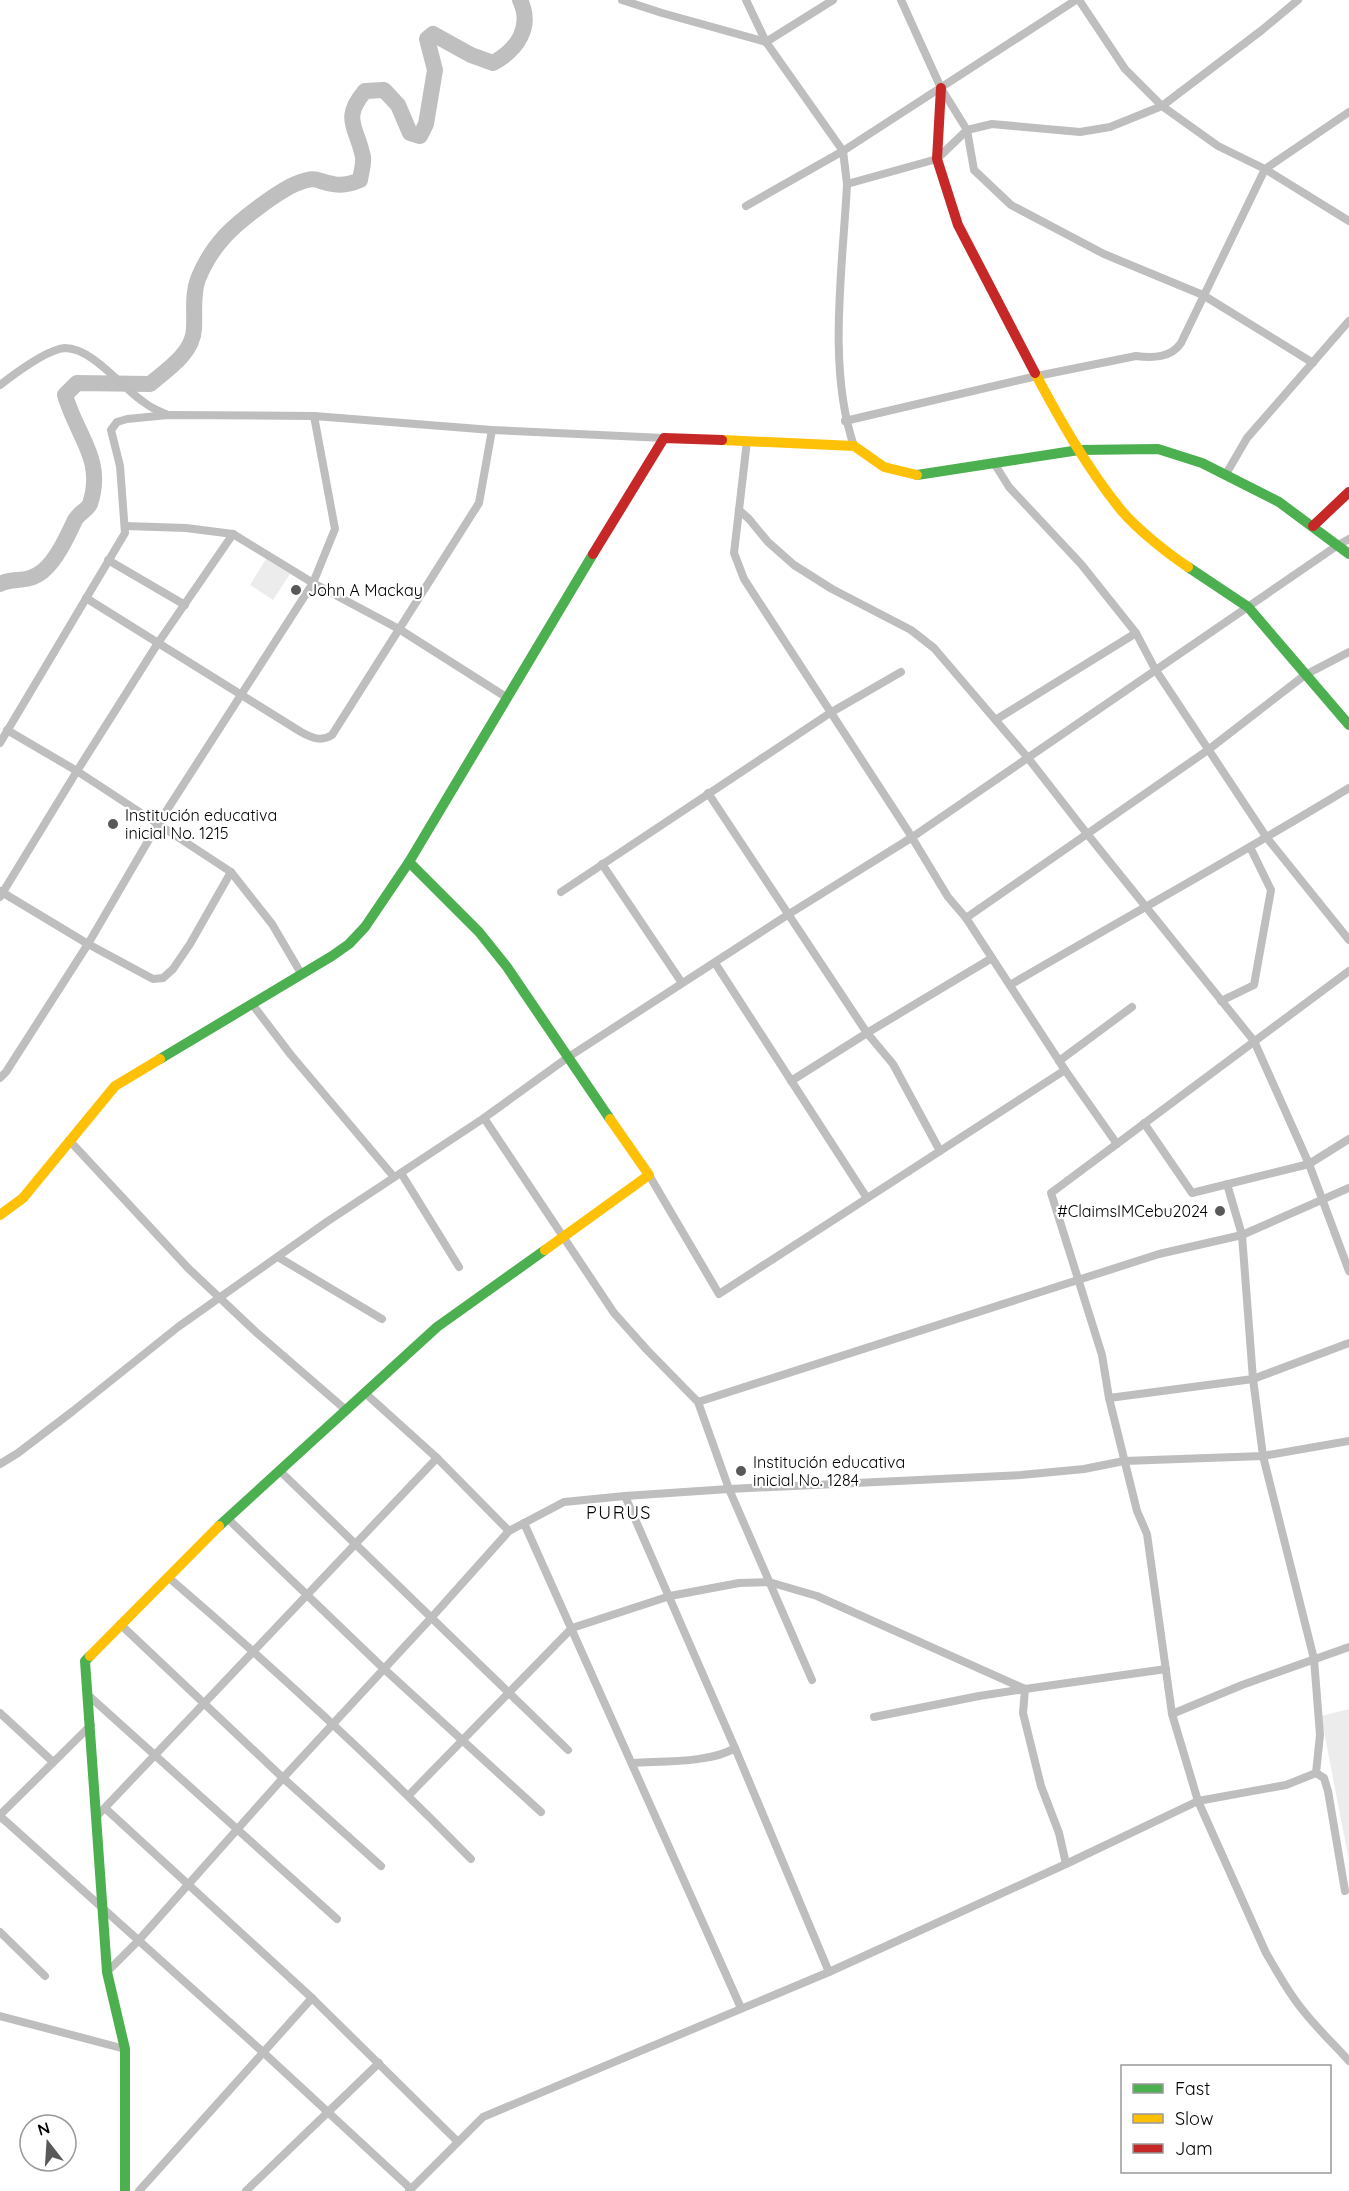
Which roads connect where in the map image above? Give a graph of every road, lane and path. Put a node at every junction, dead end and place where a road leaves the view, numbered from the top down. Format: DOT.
graph roads {
  1 [pos="622,0"];
  2 [pos="746,0"];
  3 [pos="833,0"];
  4 [pos="900,0"];
  5 [pos="1077,0"];
  6 [pos="1298,0"];
  7 [pos="766,42"];
  8 [pos="940,88"];
  9 [pos="1162,106"];
  10 [pos="1349,112"];
  11 [pos="967,130"];
  12 [pos="843,151"];
  13 [pos="936,159"];
  14 [pos="1265,170"];
  15 [pos="847,184"];
  16 [pos="746,206"];
  17 [pos="1349,221"];
  18 [pos="1203,295"];
  19 [pos="1349,321"];
  20 [pos="1313,363"];
  21 [pos="1037,376"];
  22 [pos="0,386"];
  23 [pos="168,415"];
  24 [pos="314,416"];
  25 [pos="845,421"];
  26 [pos="492,430"];
  27 [pos="664,438"];
  28 [pos="747,441"];
  29 [pos="854,446"];
  30 [pos="1079,450"];
  31 [pos="994,463"];
  32 [pos="1226,474"];
  33 [pos="1349,492"];
  34 [pos="739,510"];
  35 [pos="125,526"];
  36 [pos="1313,526"];
  37 [pos="233,534"];
  38 [pos="1349,539"];
  39 [pos="1338,544"];
  40 [pos="1349,554"];
  41 [pos="108,560"];
  42 [pos="313,583"];
  43 [pos="86,598"];
  44 [pos="185,605"];
  45 [pos="1248,607"];
  46 [pos="399,629"];
  47 [pos="1136,633"];
  48 [pos="158,643"];
  49 [pos="1349,652"];
  50 [pos="1155,669"];
  51 [pos="901,672"];
  52 [pos="1305,675"];
  53 [pos="240,696"];
  54 [pos="506,697"];
  55 [pos="830,713"];
  56 [pos="996,719"];
  57 [pos="1349,725"];
  58 [pos="8,730"];
  59 [pos="0,742"];
  60 [pos="1208,750"];
  61 [pos="1028,758"];
  62 [pos="76,771"];
  63 [pos="1349,788"];
  64 [pos="708,793"];
  65 [pos="158,824"];
  66 [pos="1088,835"];
  67 [pos="911,838"];
  68 [pos="1267,838"];
  69 [pos="1250,847"];
  70 [pos="409,862"];
  71 [pos="602,864"];
  72 [pos="231,872"];
  73 [pos="561,892"];
  74 [pos="1,894"];
  75 [pos="1145,906"];
  76 [pos="789,914"];
  77 [pos="966,918"];
  78 [pos="1349,940"];
  79 [pos="88,944"];
  80 [pos="992,958"];
  81 [pos="715,963"];
  82 [pos="1349,971"];
  83 [pos="302,975"];
  84 [pos="682,983"];
  85 [pos="1010,985"];
  86 [pos="1221,1001"];
  87 [pos="252,1004"];
  88 [pos="1132,1007"];
  89 [pos="867,1033"];
  90 [pos="1254,1041"];
  91 [pos="567,1058"];
  92 [pos="1059,1061"];
  93 [pos="1065,1070"];
  94 [pos="0,1078"];
  95 [pos="791,1081"];
  96 [pos="484,1118"];
  97 [pos="1144,1123"];
  98 [pos="1349,1139"];
  99 [pos="69,1140"];
  100 [pos="1117,1144"];
  101 [pos="940,1151"];
  102 [pos="1309,1164"];
  103 [pos="398,1175"];
  104 [pos="649,1175"];
  105 [pos="1227,1184"];
  106 [pos="1349,1188"];
  107 [pos="867,1198"];
  108 [pos="1321,1200"];
  109 [pos="0,1215"];
  110 [pos="1242,1235"];
  111 [pos="563,1236"];
  112 [pos="278,1257"];
  113 [pos="459,1267"];
  114 [pos="1349,1271"];
  115 [pos="1079,1279"];
  116 [pos="220,1298"];
  117 [pos="382,1319"];
  118 [pos="1349,1343"];
  119 [pos="1253,1379"];
  120 [pos="365,1393"];
  121 [pos="1109,1398"];
  122 [pos="698,1402"];
  123 [pos="346,1410"];
  124 [pos="1349,1441"];
  125 [pos="1263,1456"];
  126 [pos="437,1458"];
  127 [pos="1124,1461"];
  128 [pos="0,1464"];
  129 [pos="280,1472"];
  130 [pos="729,1489"];
  131 [pos="625,1496"];
  132 [pos="228,1518"];
  133 [pos="524,1523"];
  134 [pos="509,1531"];
  135 [pos="356,1544"];
  136 [pos="168,1577"];
  137 [pos="770,1582"];
  138 [pos="307,1595"];
  139 [pos="670,1596"];
  140 [pos="432,1617"];
  141 [pos="120,1624"];
  142 [pos="572,1628"];
  143 [pos="1349,1647"];
  144 [pos="254,1652"];
  145 [pos="1314,1659"];
  146 [pos="383,1668"];
  147 [pos="1166,1669"];
  148 [pos="812,1680"];
  149 [pos="1025,1689"];
  150 [pos="510,1693"];
  151 [pos="88,1695"];
  152 [pos="204,1705"];
  153 [pos="0,1713"];
  154 [pos="1172,1713"];
  155 [pos="874,1717"];
  156 [pos="91,1724"];
  157 [pos="333,1724"];
  158 [pos="463,1741"];
  159 [pos="735,1748"];
  160 [pos="568,1750"];
  161 [pos="155,1756"];
  162 [pos="52,1761"];
  163 [pos="633,1763"];
  164 [pos="1316,1773"];
  165 [pos="283,1778"];
  166 [pos="409,1796"];
  167 [pos="1198,1801"];
  168 [pos="101,1812"];
  169 [pos="541,1812"];
  170 [pos="0,1816"];
  171 [pos="238,1831"];
  172 [pos="471,1859"];
  173 [pos="1066,1864"];
  174 [pos="381,1866"];
  175 [pos="188,1885"];
  176 [pos="1345,1891"];
  177 [pos="102,1908"];
  178 [pos="337,1919"];
  179 [pos="0,1932"];
  180 [pos="138,1941"];
  181 [pos="107,1972"];
  182 [pos="829,1972"];
  183 [pos="45,1976"];
  184 [pos="312,1998"];
  185 [pos="741,2008"];
  186 [pos="0,2016"];
  187 [pos="125,2049"];
  188 [pos="264,2053"];
  189 [pos="1349,2061"];
  190 [pos="379,2063"];
  191 [pos="328,2113"];
  192 [pos="458,2142"];
  193 [pos="410,2190"];
  194 [pos="125,2191"];
  195 [pos="139,2191"];
  196 [pos="246,2191"];
  1 -- 7 [label="street"];
  2 -- 7 [label="street"];
  3 -- 7 [label="street"];
  4 -- 8 [label="street"];
  5 -- 8 [label="street"];
  5 -- 9 [label="street"];
  6 -- 9 [label="street"];
  7 -- 12 [label="street"];
  8 -- 11 [label="street"];
  8 -- 12 [label="street"];
  8 -- 13 [label="street"];
  9 -- 11 [label="street"];
  9 -- 14 [label="street"];
  10 -- 14 [label="street"];
  11 -- 13 [label="street"];
  11 -- 18 [label="street"];
  12 -- 15 [label="street"];
  12 -- 16 [label="street"];
  13 -- 15 [label="street"];
  13 -- 21 [label="street"];
  14 -- 17 [label="street"];
  14 -- 18 [label="street"];
  15 -- 25 [label="street"];
  18 -- 20 [label="street"];
  18 -- 21 [label="street"];
  19 -- 20 [label="street"];
  20 -- 32 [label="street"];
  21 -- 25 [label="street"];
  21 -- 30 [label="street"];
  22 -- 23 [label="street"];
  23 -- 24 [label="street"];
  23 -- 35 [label="street"];
  24 -- 26 [label="street"];
  24 -- 42 [label="street"];
  25 -- 29 [label="street"];
  26 -- 27 [label="street"];
  26 -- 46 [label="street"];
  27 -- 28 [label="street"];
  27 -- 54 [label="street"];
  28 -- 29 [label="street"];
  28 -- 34 [label="street"];
  29 -- 31 [label="street"];
  30 -- 31 [label="street"];
  30 -- 32 [label="street"];
  30 -- 45 [label="street"];
  31 -- 47 [label="street"];
  32 -- 36 [label="street"];
  33 -- 36 [label="street"];
  34 -- 55 [label="street"];
  34 -- 56 [label="street"];
  35 -- 37 [label="street"];
  35 -- 41 [label="street"];
  36 -- 39 [label="street"];
  37 -- 42 [label="street"];
  37 -- 44 [label="street"];
  38 -- 39 [label="street"];
  39 -- 40 [label="street"];
  39 -- 45 [label="street"];
  41 -- 43 [label="street"];
  41 -- 44 [label="street"];
  42 -- 46 [label="street"];
  42 -- 53 [label="street"];
  43 -- 48 [label="street"];
  43 -- 58 [label="street"];
  44 -- 48 [label="street"];
  45 -- 50 [label="street"];
  45 -- 52 [label="street"];
  46 -- 53 [label="street"];
  46 -- 54 [label="street"];
  47 -- 50 [label="street"];
  47 -- 56 [label="street"];
  48 -- 53 [label="street"];
  48 -- 62 [label="street"];
  49 -- 52 [label="street"];
  50 -- 60 [label="street"];
  50 -- 61 [label="street"];
  51 -- 55 [label="street"];
  52 -- 57 [label="street"];
  52 -- 60 [label="street"];
  53 -- 65 [label="street"];
  54 -- 70 [label="street"];
  55 -- 64 [label="street"];
  55 -- 67 [label="street"];
  56 -- 61 [label="street"];
  58 -- 59 [label="street"];
  58 -- 62 [label="street"];
  60 -- 66 [label="street"];
  60 -- 68 [label="street"];
  61 -- 66 [label="street"];
  61 -- 67 [label="street"];
  62 -- 65 [label="street"];
  62 -- 74 [label="street"];
  63 -- 68 [label="street"];
  64 -- 71 [label="street"];
  64 -- 76 [label="street"];
  65 -- 72 [label="street"];
  65 -- 79 [label="street"];
  66 -- 75 [label="street"];
  66 -- 77 [label="street"];
  67 -- 76 [label="street"];
  67 -- 77 [label="street"];
  68 -- 69 [label="street"];
  68 -- 78 [label="street"];
  69 -- 75 [label="street"];
  69 -- 86 [label="street"];
  70 -- 83 [label="street"];
  70 -- 91 [label="street"];
  71 -- 73 [label="street"];
  71 -- 84 [label="street"];
  72 -- 79 [label="street"];
  72 -- 83 [label="street"];
  74 -- 79 [label="street"];
  75 -- 85 [label="street"];
  75 -- 86 [label="street"];
  76 -- 81 [label="street"];
  76 -- 89 [label="street"];
  77 -- 80 [label="street"];
  79 -- 94 [label="street"];
  80 -- 85 [label="street"];
  80 -- 89 [label="street"];
  81 -- 84 [label="street"];
  81 -- 95 [label="street"];
  82 -- 90 [label="street"];
  83 -- 87 [label="street"];
  84 -- 91 [label="street"];
  85 -- 92 [label="street"];
  86 -- 90 [label="street"];
  87 -- 99 [label="street"];
  87 -- 103 [label="street"];
  88 -- 92 [label="street"];
  89 -- 95 [label="street"];
  89 -- 101 [label="street"];
  90 -- 97 [label="street"];
  90 -- 102 [label="street"];
  91 -- 96 [label="street"];
  91 -- 104 [label="street"];
  92 -- 93 [label="street"];
  93 -- 100 [label="street"];
  93 -- 101 [label="street"];
  95 -- 107 [label="street"];
  96 -- 103 [label="street"];
  96 -- 111 [label="street"];
  97 -- 100 [label="street"];
  97 -- 105 [label="street"];
  98 -- 102 [label="street"];
  99 -- 109 [label="street"];
  99 -- 116 [label="street"];
  100 -- 115 [label="street"];
  101 -- 107 [label="street"];
  102 -- 105 [label="street"];
  102 -- 108 [label="street"];
  103 -- 112 [label="street"];
  103 -- 113 [label="street"];
  104 -- 107 [label="street"];
  104 -- 111 [label="street"];
  105 -- 110 [label="street"];
  106 -- 108 [label="street"];
  108 -- 110 [label="street"];
  108 -- 114 [label="street"];
  110 -- 115 [label="street"];
  110 -- 119 [label="street"];
  111 -- 120 [label="street"];
  111 -- 122 [label="street"];
  112 -- 116 [label="street"];
  112 -- 117 [label="street"];
  115 -- 121 [label="street"];
  115 -- 122 [label="street"];
  116 -- 123 [label="street"];
  116 -- 128 [label="street"];
  118 -- 119 [label="street"];
  119 -- 121 [label="street"];
  119 -- 125 [label="street"];
  120 -- 123 [label="street"];
  120 -- 126 [label="street"];
  121 -- 127 [label="street"];
  122 -- 130 [label="street"];
  123 -- 129 [label="street"];
  124 -- 125 [label="street"];
  125 -- 127 [label="street"];
  125 -- 145 [label="street"];
  126 -- 134 [label="street"];
  126 -- 135 [label="street"];
  127 -- 130 [label="street"];
  127 -- 147 [label="street"];
  129 -- 132 [label="street"];
  129 -- 135 [label="street"];
  130 -- 131 [label="street"];
  130 -- 137 [label="street"];
  131 -- 133 [label="street"];
  131 -- 139 [label="street"];
  132 -- 136 [label="street"];
  132 -- 138 [label="street"];
  133 -- 134 [label="street"];
  133 -- 142 [label="street"];
  134 -- 140 [label="street"];
  135 -- 138 [label="street"];
  135 -- 140 [label="street"];
  136 -- 141 [label="street"];
  136 -- 144 [label="street"];
  137 -- 139 [label="street"];
  137 -- 148 [label="street"];
  137 -- 149 [label="street"];
  138 -- 144 [label="street"];
  138 -- 146 [label="street"];
  139 -- 142 [label="street"];
  139 -- 159 [label="street"];
  140 -- 146 [label="street"];
  140 -- 150 [label="street"];
  141 -- 151 [label="street"];
  141 -- 152 [label="street"];
  142 -- 150 [label="street"];
  142 -- 163 [label="street"];
  143 -- 145 [label="street"];
  144 -- 152 [label="street"];
  144 -- 157 [label="street"];
  145 -- 154 [label="street"];
  145 -- 164 [label="street"];
  146 -- 157 [label="street"];
  146 -- 158 [label="street"];
  147 -- 149 [label="street"];
  147 -- 154 [label="street"];
  149 -- 155 [label="street"];
  149 -- 173 [label="street"];
  150 -- 158 [label="street"];
  150 -- 160 [label="street"];
  151 -- 156 [label="street"];
  151 -- 161 [label="street"];
  152 -- 161 [label="street"];
  152 -- 165 [label="street"];
  153 -- 162 [label="street"];
  154 -- 167 [label="street"];
  156 -- 162 [label="street"];
  156 -- 168 [label="street"];
  157 -- 165 [label="street"];
  157 -- 166 [label="street"];
  158 -- 166 [label="street"];
  158 -- 169 [label="street"];
  159 -- 163 [label="street"];
  159 -- 182 [label="street"];
  161 -- 168 [label="street"];
  161 -- 171 [label="street"];
  162 -- 170 [label="street"];
  163 -- 185 [label="street"];
  164 -- 167 [label="street"];
  164 -- 176 [label="street"];
  165 -- 171 [label="street"];
  165 -- 174 [label="street"];
  166 -- 172 [label="street"];
  167 -- 173 [label="street"];
  167 -- 189 [label="street"];
  168 -- 175 [label="street"];
  168 -- 177 [label="street"];
  170 -- 177 [label="street"];
  171 -- 175 [label="street"];
  171 -- 178 [label="street"];
  173 -- 182 [label="street"];
  175 -- 180 [label="street"];
  175 -- 184 [label="street"];
  177 -- 180 [label="street"];
  177 -- 181 [label="street"];
  179 -- 183 [label="street"];
  180 -- 181 [label="street"];
  180 -- 188 [label="street"];
  181 -- 187 [label="street"];
  182 -- 185 [label="street"];
  184 -- 188 [label="street"];
  184 -- 190 [label="street"];
  185 -- 192 [label="street"];
  186 -- 187 [label="street"];
  187 -- 194 [label="street"];
  188 -- 191 [label="street"];
  188 -- 195 [label="street"];
  190 -- 191 [label="street"];
  190 -- 192 [label="street"];
  191 -- 193 [label="street"];
  191 -- 196 [label="street"];
  192 -- 193 [label="street"];
}
